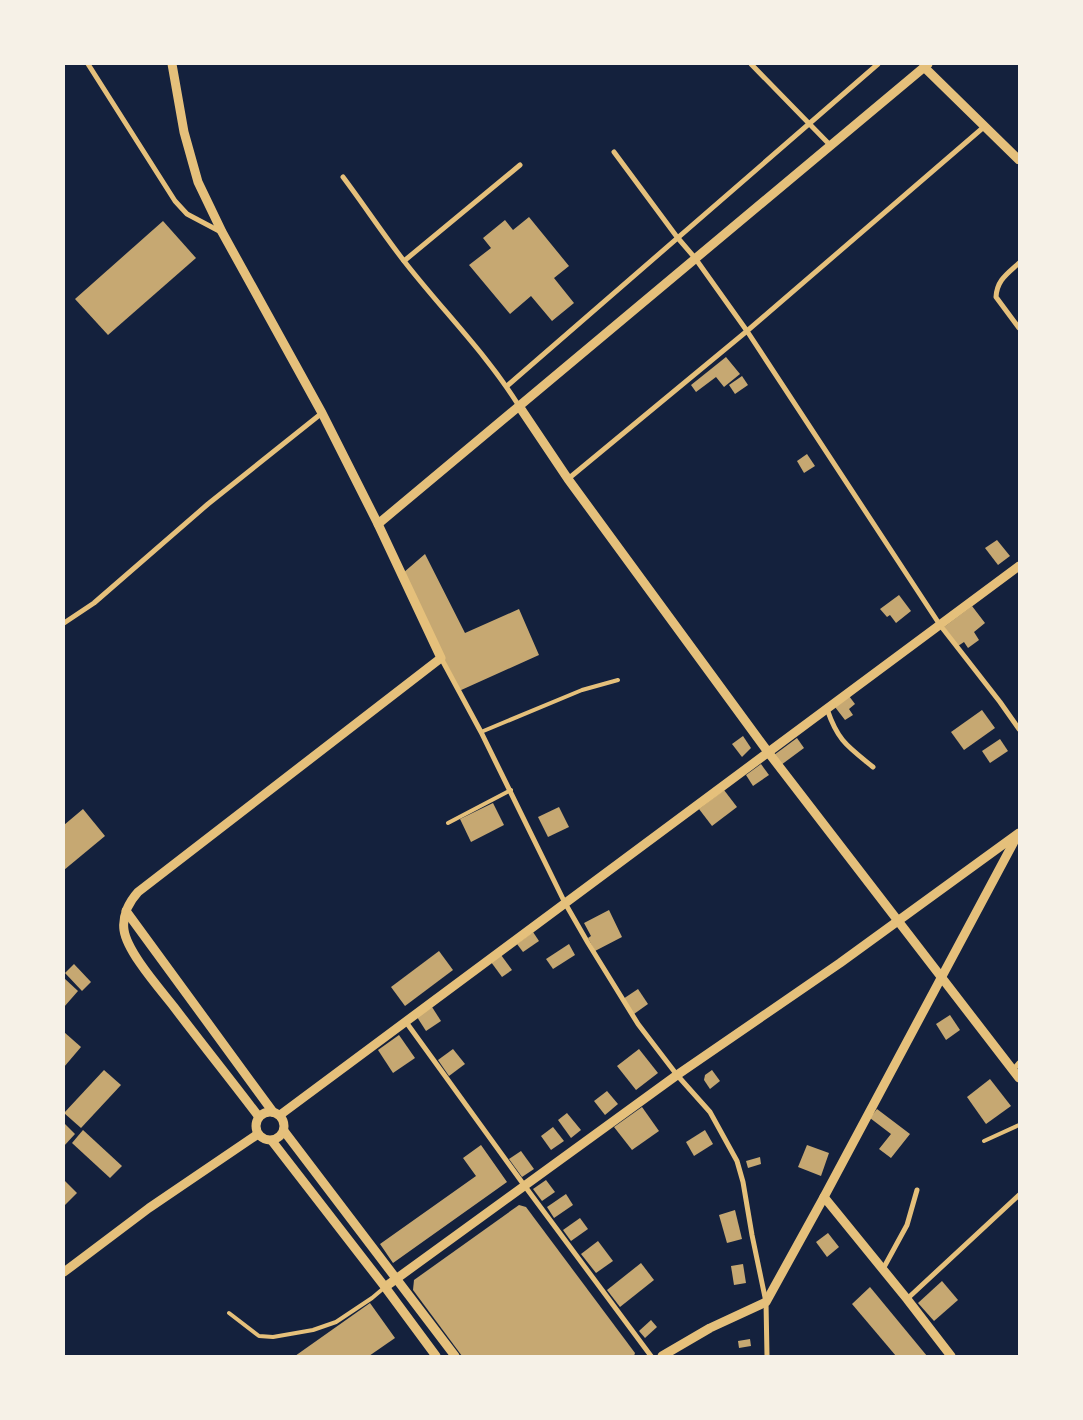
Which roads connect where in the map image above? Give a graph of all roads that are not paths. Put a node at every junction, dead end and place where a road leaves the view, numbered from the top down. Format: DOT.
graph roads {
  1 [pos="88,64"];
  2 [pos="172,64"];
  3 [pos="751,64"];
  4 [pos="878,64"];
  5 [pos="924,65"];
  6 [pos="809,124"];
  7 [pos="985,126"];
  8 [pos="830,146"];
  9 [pos="614,152"];
  10 [pos="1019,160"];
  11 [pos="520,165"];
  12 [pos="343,177"];
  13 [pos="222,232"];
  14 [pos="678,237"];
  15 [pos="695,258"];
  16 [pos="404,261"];
  17 [pos="1019,264"];
  18 [pos="1019,328"];
  19 [pos="747,331"];
  20 [pos="507,386"];
  21 [pos="519,406"];
  22 [pos="322,413"];
  23 [pos="568,480"];
  24 [pos="378,524"];
  25 [pos="1019,566"];
  26 [pos="64,623"];
  27 [pos="940,625"];
  28 [pos="441,658"];
  29 [pos="618,680"];
  30 [pos="827,709"];
  31 [pos="1019,729"];
  32 [pos="481,732"];
  33 [pos="768,752"];
  34 [pos="873,767"];
  35 [pos="511,790"];
  36 [pos="448,823"];
  37 [pos="1019,832"];
  38 [pos="565,903"];
  39 [pos="126,911"];
  40 [pos="897,920"];
  41 [pos="941,978"];
  42 [pos="406,1022"];
  43 [pos="1016,1067"];
  44 [pos="677,1075"];
  45 [pos="1019,1078"];
  46 [pos="277,1114"];
  47 [pos="259,1117"];
  48 [pos="1019,1125"];
  49 [pos="284,1130"];
  50 [pos="258,1134"];
  51 [pos="272,1141"];
  52 [pos="984,1141"];
  53 [pos="524,1185"];
  54 [pos="918,1190"];
  55 [pos="1019,1195"];
  56 [pos="824,1197"];
  57 [pos="884,1269"];
  58 [pos="64,1272"];
  59 [pos="396,1278"];
  60 [pos="385,1287"];
  61 [pos="908,1299"];
  62 [pos="766,1302"];
  63 [pos="229,1313"];
  64 [pos="436,1356"];
  65 [pos="455,1356"];
  66 [pos="651,1356"];
  67 [pos="662,1356"];
  68 [pos="767,1356"];
  69 [pos="951,1356"];
  1 -- 13 [label="street"];
  2 -- 13 [label="street"];
  3 -- 6 [label="street"];
  4 -- 6 [label="street"];
  5 -- 7 [label="street"];
  5 -- 8 [label="street"];
  6 -- 8 [label="street"];
  6 -- 14 [label="street"];
  7 -- 10 [label="street"];
  7 -- 19 [label="street"];
  8 -- 15 [label="street"];
  9 -- 14 [label="street"];
  11 -- 16 [label="street"];
  12 -- 16 [label="street"];
  13 -- 22 [label="street"];
  14 -- 15 [label="street"];
  14 -- 20 [label="street"];
  15 -- 19 [label="street"];
  15 -- 21 [label="street"];
  16 -- 20 [label="street"];
  17 -- 18 [label="street"];
  19 -- 23 [label="street"];
  19 -- 27 [label="street"];
  20 -- 21 [label="street"];
  21 -- 23 [label="street"];
  21 -- 24 [label="street"];
  22 -- 24 [label="street"];
  22 -- 26 [label="street"];
  23 -- 33 [label="street"];
  24 -- 28 [label="street"];
  25 -- 27 [label="street"];
  27 -- 30 [label="street"];
  27 -- 31 [label="street"];
  28 -- 32 [label="street"];
  28 -- 39 [label="street"];
  29 -- 32 [label="lane"];
  30 -- 33 [label="street"];
  30 -- 34 [label="street"];
  32 -- 35 [label="street"];
  33 -- 38 [label="street"];
  33 -- 40 [label="street"];
  35 -- 36 [label="lane"];
  35 -- 38 [label="street"];
  37 -- 40 [label="street"];
  37 -- 41 [label="street"];
  38 -- 42 [label="street"];
  38 -- 44 [label="street"];
  39 -- 46 [label="street"];
  39 -- 47 [label="street"];
  40 -- 41 [label="street"];
  40 -- 44 [label="street"];
  41 -- 43 [label="street"];
  41 -- 56 [label="street"];
  42 -- 46 [label="street"];
  42 -- 53 [label="street"];
  43 -- 45 [label="street"];
  44 -- 53 [label="street"];
  44 -- 62 [label="street"];
  46 -- 47 [label="street"];
  46 -- 49 [label="street"];
  47 -- 50 [label="street"];
  48 -- 52 [label="lane"];
  49 -- 51 [label="street"];
  49 -- 59 [label="street"];
  50 -- 51 [label="street"];
  50 -- 58 [label="street"];
  51 -- 60 [label="street"];
  53 -- 59 [label="street"];
  53 -- 66 [label="street"];
  54 -- 57 [label="street"];
  55 -- 61 [label="street"];
  56 -- 57 [label="street"];
  56 -- 62 [label="street"];
  57 -- 61 [label="street"];
  59 -- 60 [label="street"];
  59 -- 65 [label="street"];
  60 -- 63 [label="lane"];
  60 -- 64 [label="street"];
  61 -- 69 [label="street"];
  62 -- 67 [label="street"];
  62 -- 68 [label="street"];
}
